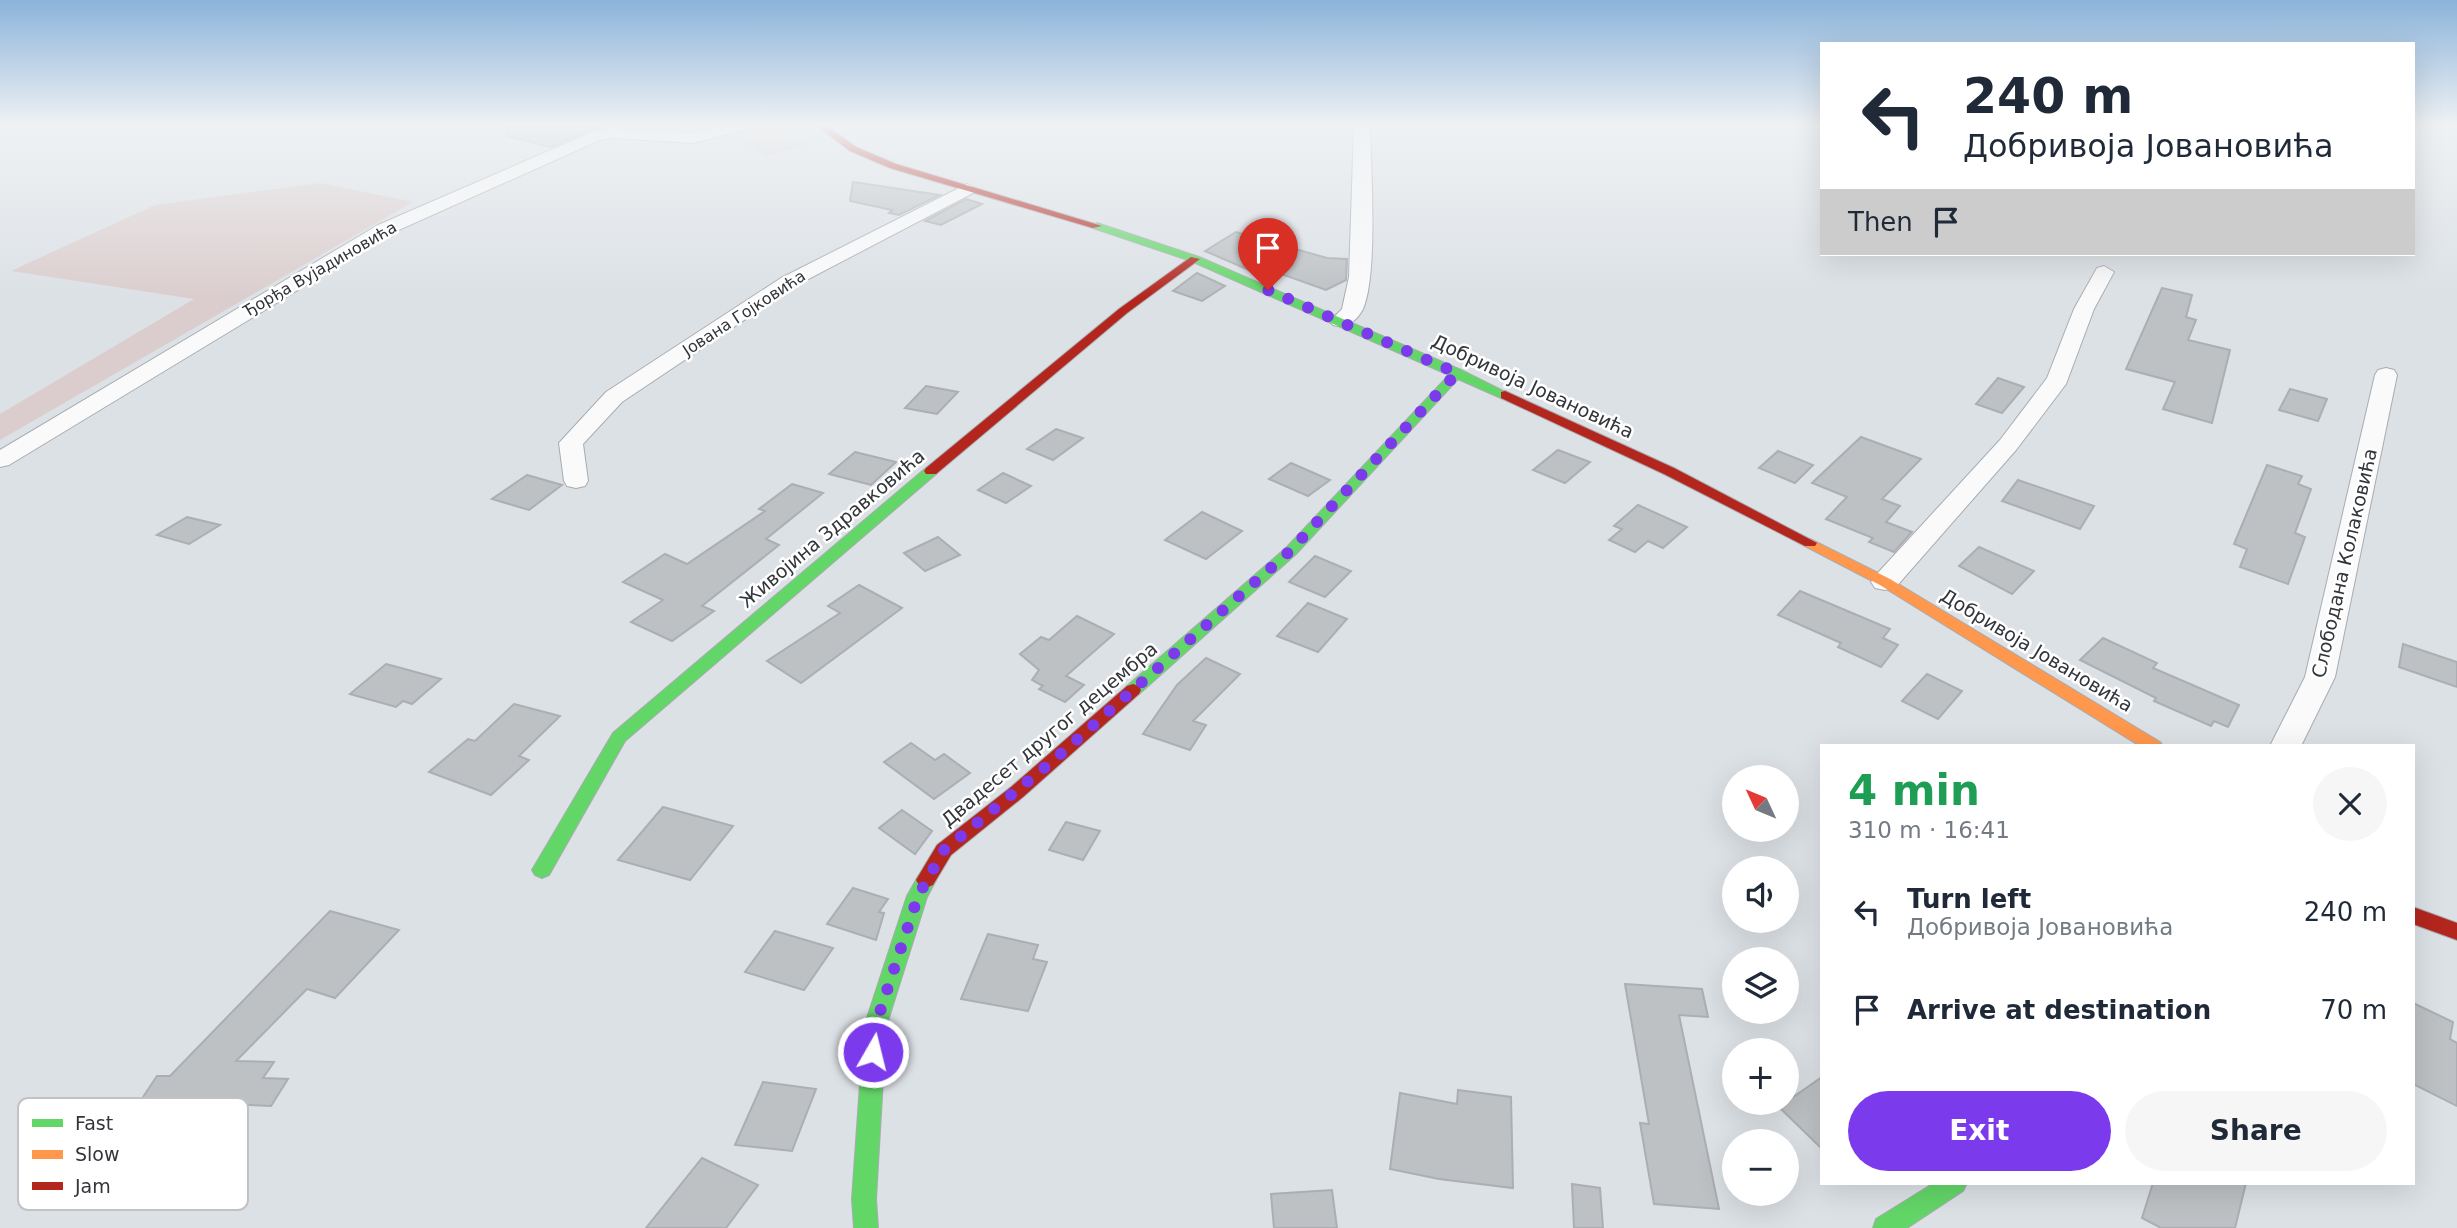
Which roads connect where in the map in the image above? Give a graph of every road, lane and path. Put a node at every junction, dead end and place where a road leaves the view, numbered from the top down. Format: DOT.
graph roads {
  1 [pos="489,183"];
  2 [pos="950,183"];
  3 [pos="1361,183"];
  4 [pos="967,189"];
  5 [pos="1195,259"];
  6 [pos="2104,272"];
  7 [pos="1340,321"];
  8 [pos="1457,373"];
  9 [pos="2386,375"];
  10 [pos="0,460"];
  11 [pos="576,481"];
  12 [pos="1885,582"];
  13 [pos="2151,744"];
  14 [pos="2286,744"];
  15 [pos="541,870"];
  16 [pos="2415,916"];
  17 [pos="2457,932"];
  18 [pos="1952,1185"];
  19 [pos="866,1228"];
  20 [pos="1885,1228"];
  1 -- 10 [label="street, Ђорђа Вујадиновића"];
  2 -- 4 [label="street, Добривоја Јовановића"];
  3 -- 7 [label="street"];
  4 -- 5 [label="street, Добривоја Јовановића"];
  4 -- 11 [label="street, Јована Гојковића"];
  5 -- 7 [label="street, Добривоја Јовановића"];
  5 -- 15 [label="street, Живојина Здравковића"];
  6 -- 12 [label="street"];
  7 -- 8 [label="street, Добривоја Јовановића"];
  8 -- 12 [label="street, Добривоја Јовановића"];
  8 -- 19 [label="street, Двадесет другог децембра"];
  9 -- 14 [label="street, Слободана Колаковића"];
  12 -- 13 [label="street, Добривоја Јовановића"];
  16 -- 17 [label="street"];
  18 -- 20 [label="street"];
}
